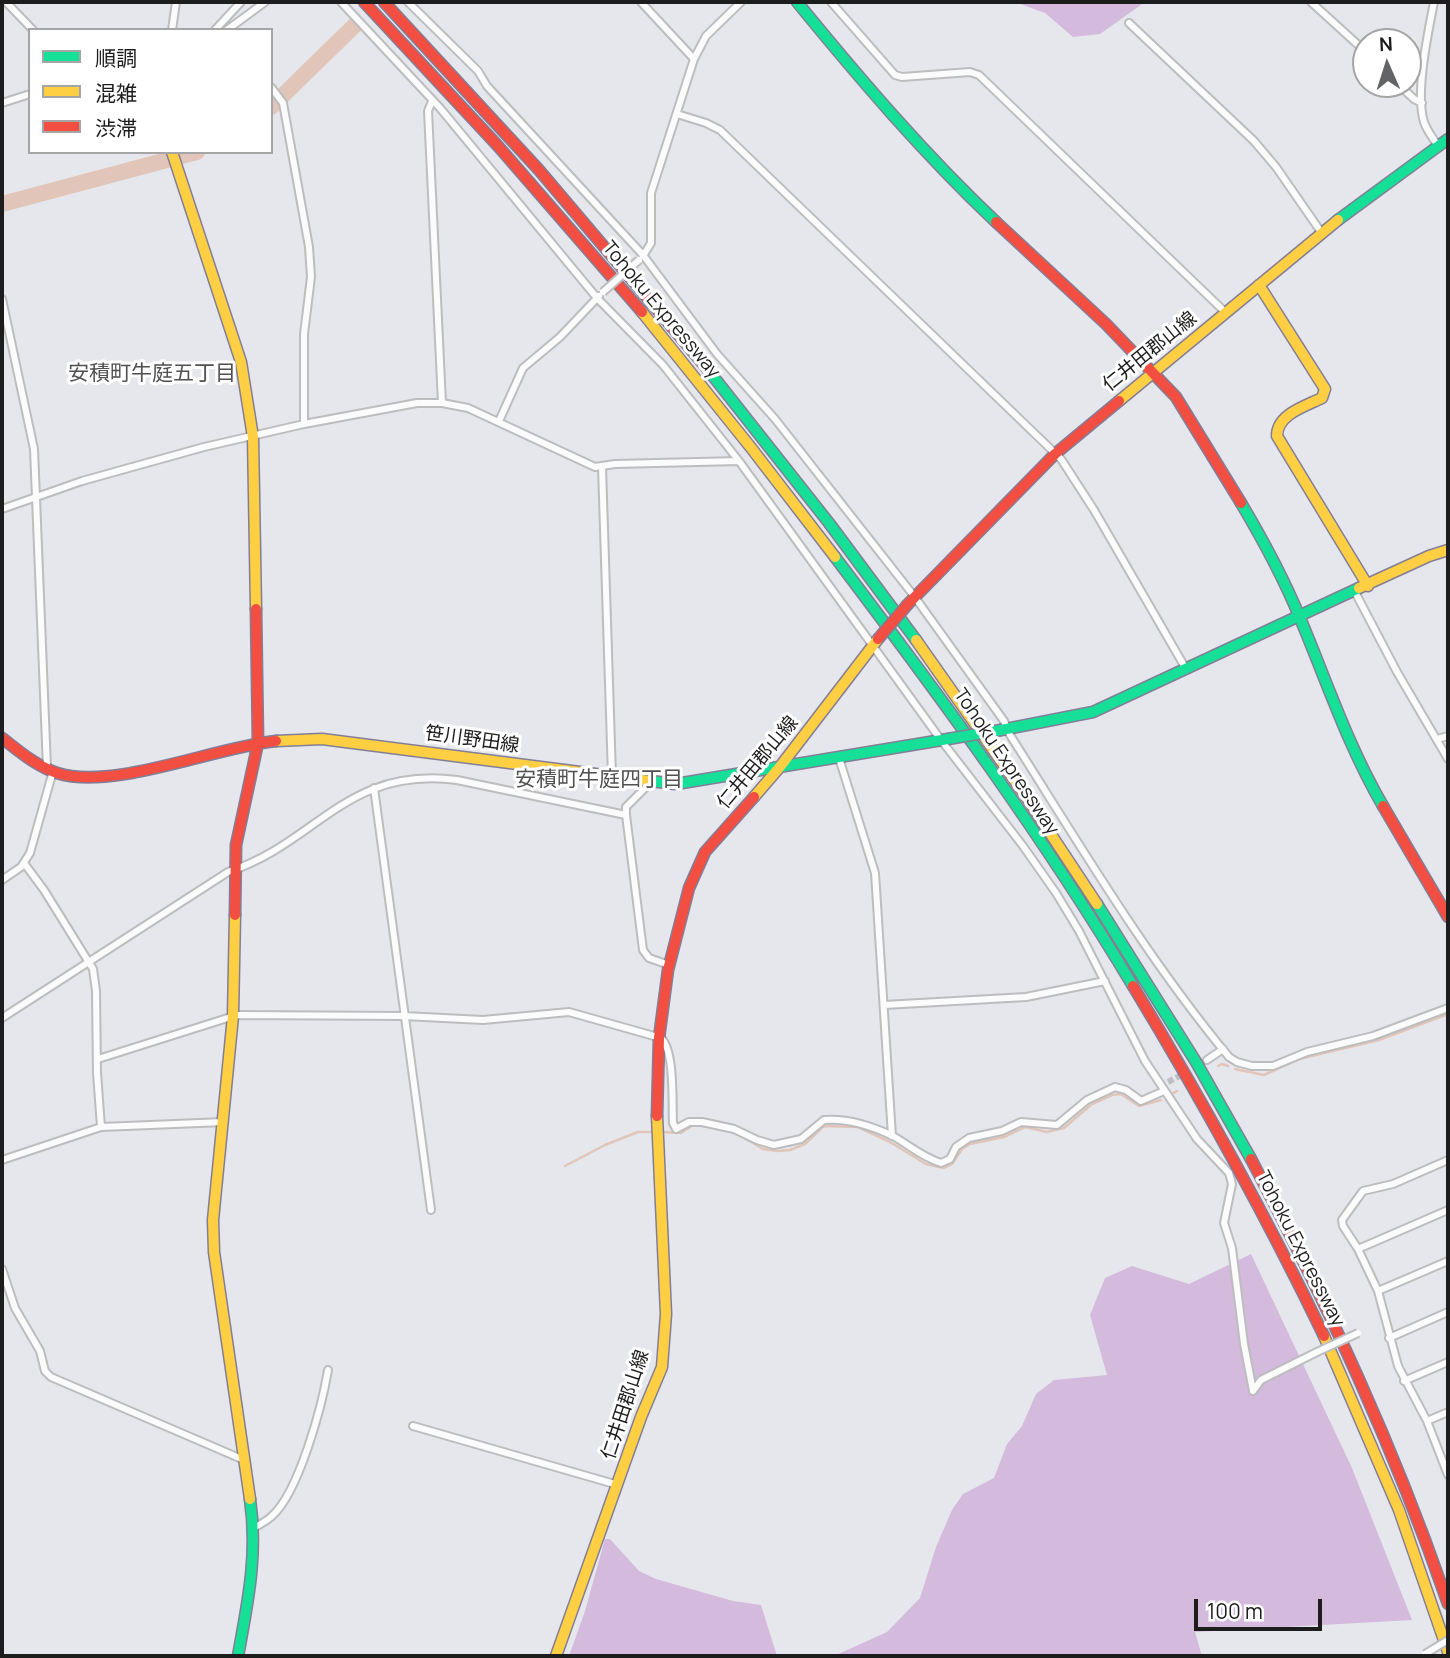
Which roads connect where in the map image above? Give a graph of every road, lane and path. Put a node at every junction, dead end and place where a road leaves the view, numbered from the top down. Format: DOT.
graph roads {
  1 [pos="6,2"];
  2 [pos="176,2"];
  3 [pos="241,2"];
  4 [pos="265,2"];
  5 [pos="341,2"];
  6 [pos="364,2"];
  7 [pos="384,2"];
  8 [pos="408,2"];
  9 [pos="641,2"];
  10 [pos="741,2"];
  11 [pos="797,2"];
  12 [pos="831,2"];
  13 [pos="1311,2"];
  14 [pos="1434,2"];
  15 [pos="1129,23"];
  16 [pos="31,28"];
  17 [pos="172,28"];
  18 [pos="217,28"];
  19 [pos="231,28"];
  20 [pos="1352,39"];
  21 [pos="694,59"];
  22 [pos="273,90"];
  23 [pos="28,95"];
  24 [pos="1412,98"];
  25 [pos="432,101"];
  26 [pos="2,103"];
  27 [pos="1422,103"];
  28 [pos="677,114"];
  29 [pos="1448,139"];
  30 [pos="1438,146"];
  31 [pos="173,154"];
  32 [pos="1321,232"];
  33 [pos="641,258"];
  34 [pos="1259,285"];
  35 [pos="600,295"];
  36 [pos="2,299"];
  37 [pos="1226,313"];
  38 [pos="1153,372"];
  39 [pos="442,403"];
  40 [pos="499,421"];
  41 [pos="304,424"];
  42 [pos="253,436"];
  43 [pos="1055,454"];
  44 [pos="740,461"];
  45 [pos="602,467"];
  46 [pos="37,495"];
  47 [pos="2,509"];
  48 [pos="1448,550"];
  49 [pos="1368,586"];
  50 [pos="1355,592"];
  51 [pos="911,600"];
  52 [pos="1300,617"];
  53 [pos="875,642"];
  54 [pos="1186,669"];
  55 [pos="1004,729"];
  56 [pos="1448,736"];
  57 [pos="2,738"];
  58 [pos="1437,739"];
  59 [pos="945,740"];
  60 [pos="258,743"];
  61 [pos="839,758"];
  62 [pos="1448,759"];
  63 [pos="779,768"];
  64 [pos="50,770"];
  65 [pos="612,777"];
  66 [pos="651,782"];
  67 [pos="374,788"];
  68 [pos="626,814"];
  69 [pos="24,863"];
  70 [pos="236,870"];
  71 [pos="2,880"];
  72 [pos="1448,917"];
  73 [pos="90,963"];
  74 [pos="670,965"];
  75 [pos="1105,981"];
  76 [pos="884,1005"];
  77 [pos="1448,1008"];
  78 [pos="233,1016"];
  79 [pos="404,1016"];
  80 [pos="2,1018"];
  81 [pos="659,1038"];
  82 [pos="1223,1049"];
  83 [pos="97,1059"];
  84 [pos="1207,1059"];
  85 [pos="1165,1086"];
  86 [pos="224,1122"];
  87 [pos="101,1127"];
  88 [pos="892,1136"];
  89 [pos="2,1160"];
  90 [pos="1448,1160"];
  91 [pos="431,1210"];
  92 [pos="1448,1210"];
  93 [pos="1358,1249"];
  94 [pos="1448,1261"];
  95 [pos="2,1269"];
  96 [pos="1378,1291"];
  97 [pos="1448,1312"];
  98 [pos="1358,1333"];
  99 [pos="1389,1338"];
  100 [pos="1448,1362"];
  101 [pos="328,1370"];
  102 [pos="1404,1381"];
  103 [pos="1448,1412"];
  104 [pos="1427,1421"];
  105 [pos="413,1426"];
  106 [pos="244,1460"];
  107 [pos="1446,1462"];
  108 [pos="1448,1475"];
  109 [pos="618,1485"];
  110 [pos="254,1528"];
  111 [pos="1448,1604"];
  112 [pos="1448,1640"];
  113 [pos="1448,1652"];
  114 [pos="1423,1655"];
  115 [pos="238,1656"];
  116 [pos="556,1656"];
  1 -- 16 [label="street"];
  2 -- 17 [label="street"];
  3 -- 18 [label="street"];
  4 -- 19 [label="street"];
  5 -- 25 [label="street"];
  6 -- 113 [label="main road, Tohoku Expressway"];
  7 -- 111 [label="main road, Tohoku Expressway"];
  8 -- 33 [label="street"];
  9 -- 21 [label="street"];
  10 -- 21 [label="street"];
  11 -- 38 [label="main road"];
  12 -- 37 [label="street"];
  13 -- 20 [label="street"];
  14 -- 27 [label="street"];
  15 -- 32 [label="street"];
  21 -- 28 [label="street"];
  22 -- 41 [label="street"];
  23 -- 26 [label="street"];
  24 -- 27 [label="street"];
  25 -- 35 [label="street"];
  25 -- 39 [label="street"];
  27 -- 30 [label="street"];
  28 -- 33 [label="street"];
  28 -- 43 [label="street"];
  29 -- 30 [label="main road, 仁井田郡山線"];
  30 -- 32 [label="main road, 仁井田郡山線"];
  31 -- 42 [label="main road"];
  32 -- 34 [label="main road, 仁井田郡山線"];
  33 -- 35 [label="street, bridge"];
  33 -- 51 [label="street"];
  34 -- 37 [label="main road, 仁井田郡山線"];
  34 -- 49 [label="main road"];
  35 -- 40 [label="street"];
  35 -- 44 [label="street"];
  36 -- 46 [label="street"];
  37 -- 38 [label="main road, 仁井田郡山線"];
  38 -- 43 [label="main road, 仁井田郡山線"];
  38 -- 52 [label="main road"];
  39 -- 40 [label="street"];
  39 -- 41 [label="street"];
  40 -- 45 [label="street"];
  41 -- 42 [label="street"];
  42 -- 46 [label="street"];
  42 -- 60 [label="main road"];
  43 -- 51 [label="main road, 仁井田郡山線"];
  43 -- 54 [label="street"];
  44 -- 45 [label="street"];
  44 -- 53 [label="street"];
  45 -- 65 [label="street"];
  46 -- 47 [label="street"];
  46 -- 64 [label="street"];
  48 -- 49 [label="main road, 笹川野田線"];
  49 -- 50 [label="main road, 笹川野田線"];
  50 -- 52 [label="main road, 笹川野田線"];
  50 -- 58 [label="street"];
  51 -- 53 [label="main road, 仁井田郡山線, bridge"];
  51 -- 55 [label="street"];
  52 -- 54 [label="main road, 笹川野田線"];
  52 -- 72 [label="main road"];
  53 -- 59 [label="street"];
  53 -- 63 [label="main road, 仁井田郡山線"];
  54 -- 55 [label="main road, 笹川野田線"];
  55 -- 59 [label="main road, 笹川野田線, bridge"];
  55 -- 82 [label="street"];
  56 -- 58 [label="street"];
  57 -- 64 [label="main road, 笹川野田線"];
  58 -- 62 [label="street"];
  59 -- 61 [label="main road, 笹川野田線"];
  59 -- 75 [label="street"];
  60 -- 64 [label="main road, 笹川野田線"];
  60 -- 65 [label="main road, 笹川野田線"];
  60 -- 70 [label="main road"];
  61 -- 63 [label="main road, 笹川野田線"];
  61 -- 76 [label="street"];
  63 -- 66 [label="main road, 笹川野田線"];
  63 -- 74 [label="main road, 仁井田郡山線"];
  64 -- 69 [label="street"];
  65 -- 66 [label="main road, 笹川野田線"];
  66 -- 68 [label="street"];
  67 -- 68 [label="street"];
  67 -- 70 [label="street"];
  67 -- 79 [label="street"];
  68 -- 74 [label="street"];
  69 -- 71 [label="street"];
  69 -- 73 [label="street"];
  70 -- 73 [label="street"];
  70 -- 78 [label="main road"];
  73 -- 80 [label="street"];
  73 -- 83 [label="street"];
  74 -- 81 [label="main road, 仁井田郡山線"];
  75 -- 76 [label="street"];
  75 -- 85 [label="street"];
  76 -- 88 [label="street"];
  77 -- 82 [label="street"];
  78 -- 79 [label="street"];
  78 -- 83 [label="street"];
  78 -- 86 [label="main road"];
  79 -- 81 [label="street"];
  79 -- 91 [label="street"];
  81 -- 88 [label="street"];
  81 -- 109 [label="main road, 仁井田郡山線"];
  82 -- 84 [label="street"];
  83 -- 87 [label="street"];
  85 -- 88 [label="street"];
  85 -- 98 [label="street, bridge"];
  86 -- 87 [label="street"];
  86 -- 106 [label="main road"];
  87 -- 89 [label="street"];
  90 -- 93 [label="street"];
  92 -- 93 [label="street"];
  93 -- 96 [label="street"];
  94 -- 96 [label="street"];
  95 -- 106 [label="street"];
  96 -- 99 [label="street"];
  97 -- 99 [label="street"];
  99 -- 102 [label="street"];
  100 -- 102 [label="street"];
  101 -- 110 [label="street"];
  102 -- 104 [label="street"];
  103 -- 104 [label="street"];
  104 -- 107 [label="street"];
  105 -- 109 [label="street"];
  106 -- 110 [label="main road"];
  107 -- 108 [label="street"];
  109 -- 116 [label="main road, 仁井田郡山線"];
  110 -- 115 [label="main road"];
  112 -- 114 [label="street, bridge"];
}
